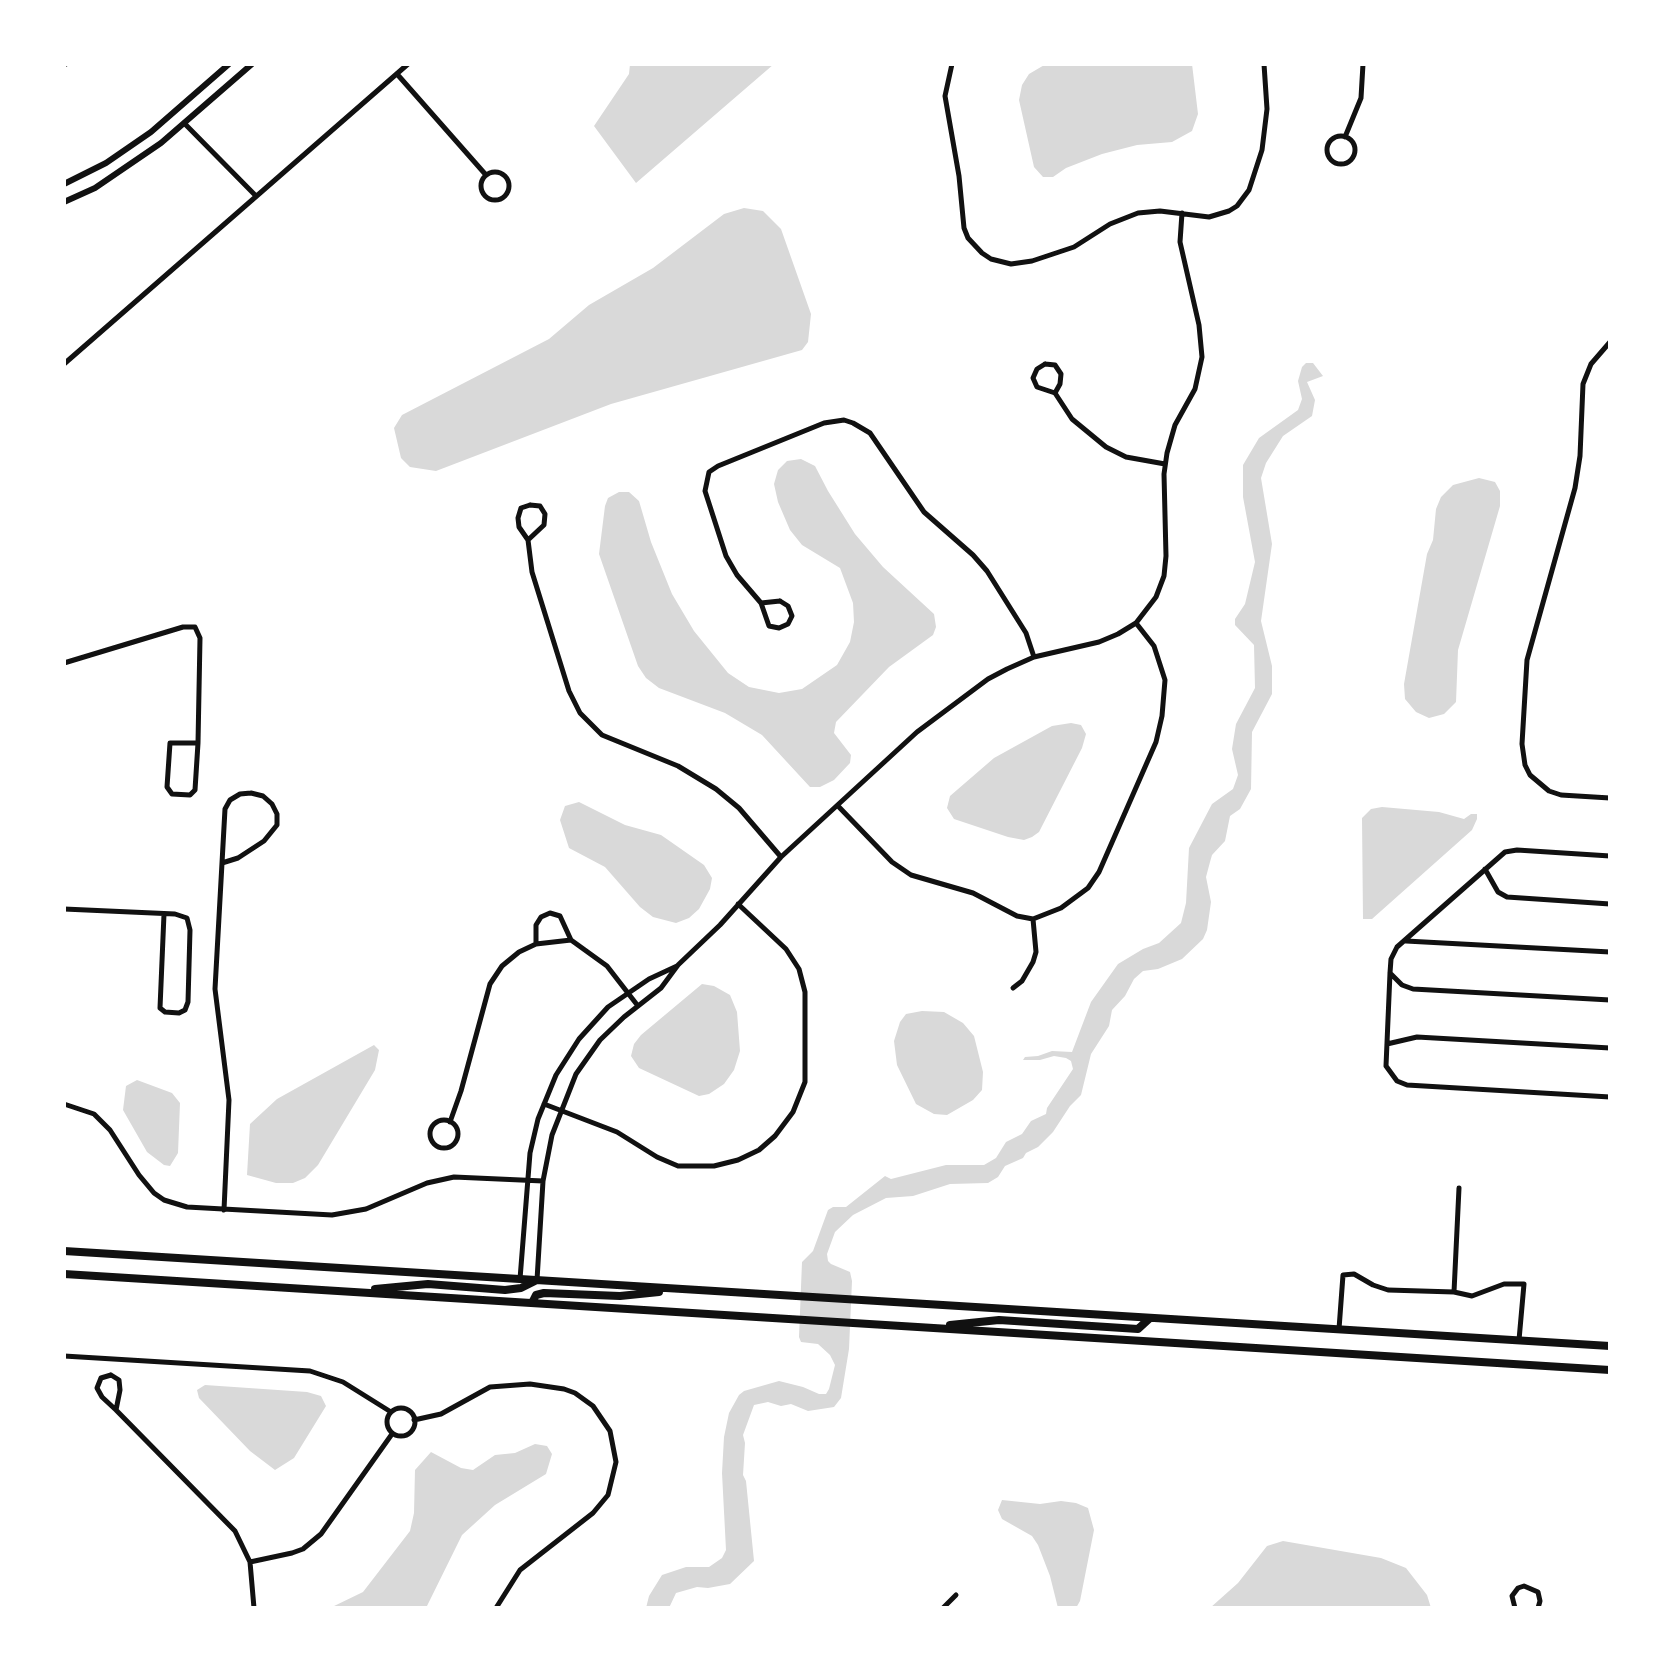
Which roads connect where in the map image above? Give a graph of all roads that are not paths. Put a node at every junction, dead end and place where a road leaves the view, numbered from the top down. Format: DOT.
graph roads {
  1 [pos="229,64"];
  2 [pos="252,64"];
  3 [pos="408,64"];
  4 [pos="952,64"];
  5 [pos="1264,64"];
  6 [pos="1363,64"];
  7 [pos="397,74"];
  8 [pos="175,113"];
  9 [pos="185,124"];
  10 [pos="1345,137"];
  11 [pos="486,175"];
  12 [pos="64,184"];
  13 [pos="255,195"];
  14 [pos="64,202"];
  15 [pos="1182,213"];
  16 [pos="1610,342"];
  17 [pos="64,364"];
  18 [pos="1055,393"];
  19 [pos="1165,464"];
  20 [pos="528,540"];
  21 [pos="761,603"];
  22 [pos="1136,623"];
  23 [pos="1034,657"];
  24 [pos="64,663"];
  25 [pos="198,743"];
  26 [pos="1610,798"];
  27 [pos="838,806"];
  28 [pos="1610,856"];
  29 [pos="781,857"];
  30 [pos="222,863"];
  31 [pos="1485,869"];
  32 [pos="738,904"];
  33 [pos="1610,904"];
  34 [pos="64,909"];
  35 [pos="164,914"];
  36 [pos="1033,919"];
  37 [pos="571,940"];
  38 [pos="1405,941"];
  39 [pos="536,944"];
  40 [pos="1610,952"];
  41 [pos="678,965"];
  42 [pos="1390,973"];
  43 [pos="1013,988"];
  44 [pos="628,992"];
  45 [pos="1610,1000"];
  46 [pos="638,1006"];
  47 [pos="1387,1044"];
  48 [pos="1610,1048"];
  49 [pos="1610,1097"];
  50 [pos="64,1104"];
  51 [pos="544,1104"];
  52 [pos="561,1109"];
  53 [pos="450,1122"];
  54 [pos="527,1180"];
  55 [pos="543,1181"];
  56 [pos="1459,1188"];
  57 [pos="224,1210"];
  58 [pos="64,1251"];
  59 [pos="64,1274"];
  60 [pos="520,1279"];
  61 [pos="537,1280"];
  62 [pos="679,1289"];
  63 [pos="350,1292"];
  64 [pos="1454,1292"];
  65 [pos="532,1303"];
  66 [pos="1150,1318"];
  67 [pos="922,1327"];
  68 [pos="1339,1330"];
  69 [pos="1519,1341"];
  70 [pos="1610,1346"];
  71 [pos="64,1356"];
  72 [pos="1610,1370"];
  73 [pos="116,1410"];
  74 [pos="391,1412"];
  75 [pos="414,1420"];
  76 [pos="392,1434"];
  77 [pos="250,1562"];
  78 [pos="956,1595"];
  79 [pos="254,1608"];
  80 [pos="496,1608"];
  81 [pos="943,1608"];
  82 [pos="1515,1608"];
  83 [pos="1538,1608"];
  1 -- 8 [label="street"];
  2 -- 9 [label="street"];
  3 -- 7 [label="street"];
  4 -- 15 [label="street"];
  5 -- 15 [label="street"];
  6 -- 10 [label="street"];
  7 -- 11 [label="street"];
  7 -- 13 [label="street"];
  8 -- 9 [label="street"];
  8 -- 12 [label="street"];
  9 -- 13 [label="street"];
  9 -- 14 [label="street"];
  10 -- 10 [label="street"];
  11 -- 11 [label="street"];
  13 -- 17 [label="street"];
  15 -- 19 [label="street"];
  16 -- 26 [label="street"];
  18 -- 18 [label="street"];
  18 -- 19 [label="street"];
  19 -- 22 [label="street"];
  20 -- 20 [label="street"];
  20 -- 29 [label="street"];
  21 -- 21 [label="street"];
  21 -- 23 [label="street"];
  22 -- 23 [label="street"];
  22 -- 36 [label="street"];
  23 -- 27 [label="street"];
  24 -- 25 [label="street"];
  25 -- 25 [label="street"];
  27 -- 29 [label="street"];
  27 -- 36 [label="street"];
  28 -- 31 [label="street"];
  29 -- 32 [label="street"];
  30 -- 30 [label="street"];
  30 -- 57 [label="street"];
  31 -- 33 [label="street"];
  31 -- 38 [label="street"];
  32 -- 41 [label="street"];
  32 -- 52 [label="street"];
  34 -- 35 [label="street"];
  35 -- 35 [label="street"];
  36 -- 43 [label="street"];
  37 -- 39 [label="street"];
  37 -- 39 [label="street"];
  37 -- 44 [label="street"];
  38 -- 40 [label="street"];
  38 -- 42 [label="street"];
  39 -- 53 [label="street"];
  41 -- 44 [label="street"];
  41 -- 46 [label="street"];
  42 -- 45 [label="street"];
  42 -- 47 [label="street"];
  44 -- 46 [label="street"];
  44 -- 51 [label="street"];
  46 -- 52 [label="street"];
  47 -- 48 [label="street"];
  47 -- 49 [label="street"];
  50 -- 57 [label="street"];
  51 -- 52 [label="street"];
  51 -- 54 [label="street"];
  52 -- 55 [label="street"];
  53 -- 53 [label="street"];
  54 -- 55 [label="street"];
  54 -- 57 [label="street"];
  54 -- 60 [label="street"];
  55 -- 61 [label="street"];
  56 -- 64 [label="street"];
  58 -- 60 [label="main road"];
  59 -- 63 [label="main road"];
  60 -- 61 [label="main road"];
  61 -- 62 [label="main road"];
  61 -- 63 [label="main road"];
  62 -- 65 [label="main road"];
  62 -- 66 [label="main road"];
  63 -- 65 [label="main road"];
  64 -- 68 [label="street"];
  64 -- 69 [label="street"];
  65 -- 67 [label="main road"];
  66 -- 67 [label="main road"];
  66 -- 68 [label="main road"];
  67 -- 72 [label="main road"];
  68 -- 69 [label="main road"];
  69 -- 70 [label="main road"];
  71 -- 74 [label="street"];
  73 -- 73 [label="street"];
  73 -- 77 [label="street"];
  74 -- 75 [label="street"];
  74 -- 76 [label="street"];
  75 -- 76 [label="street"];
  75 -- 80 [label="street"];
  76 -- 77 [label="street"];
  77 -- 79 [label="street"];
  78 -- 81 [label="street"];
  82 -- 83 [label="street"];
}
